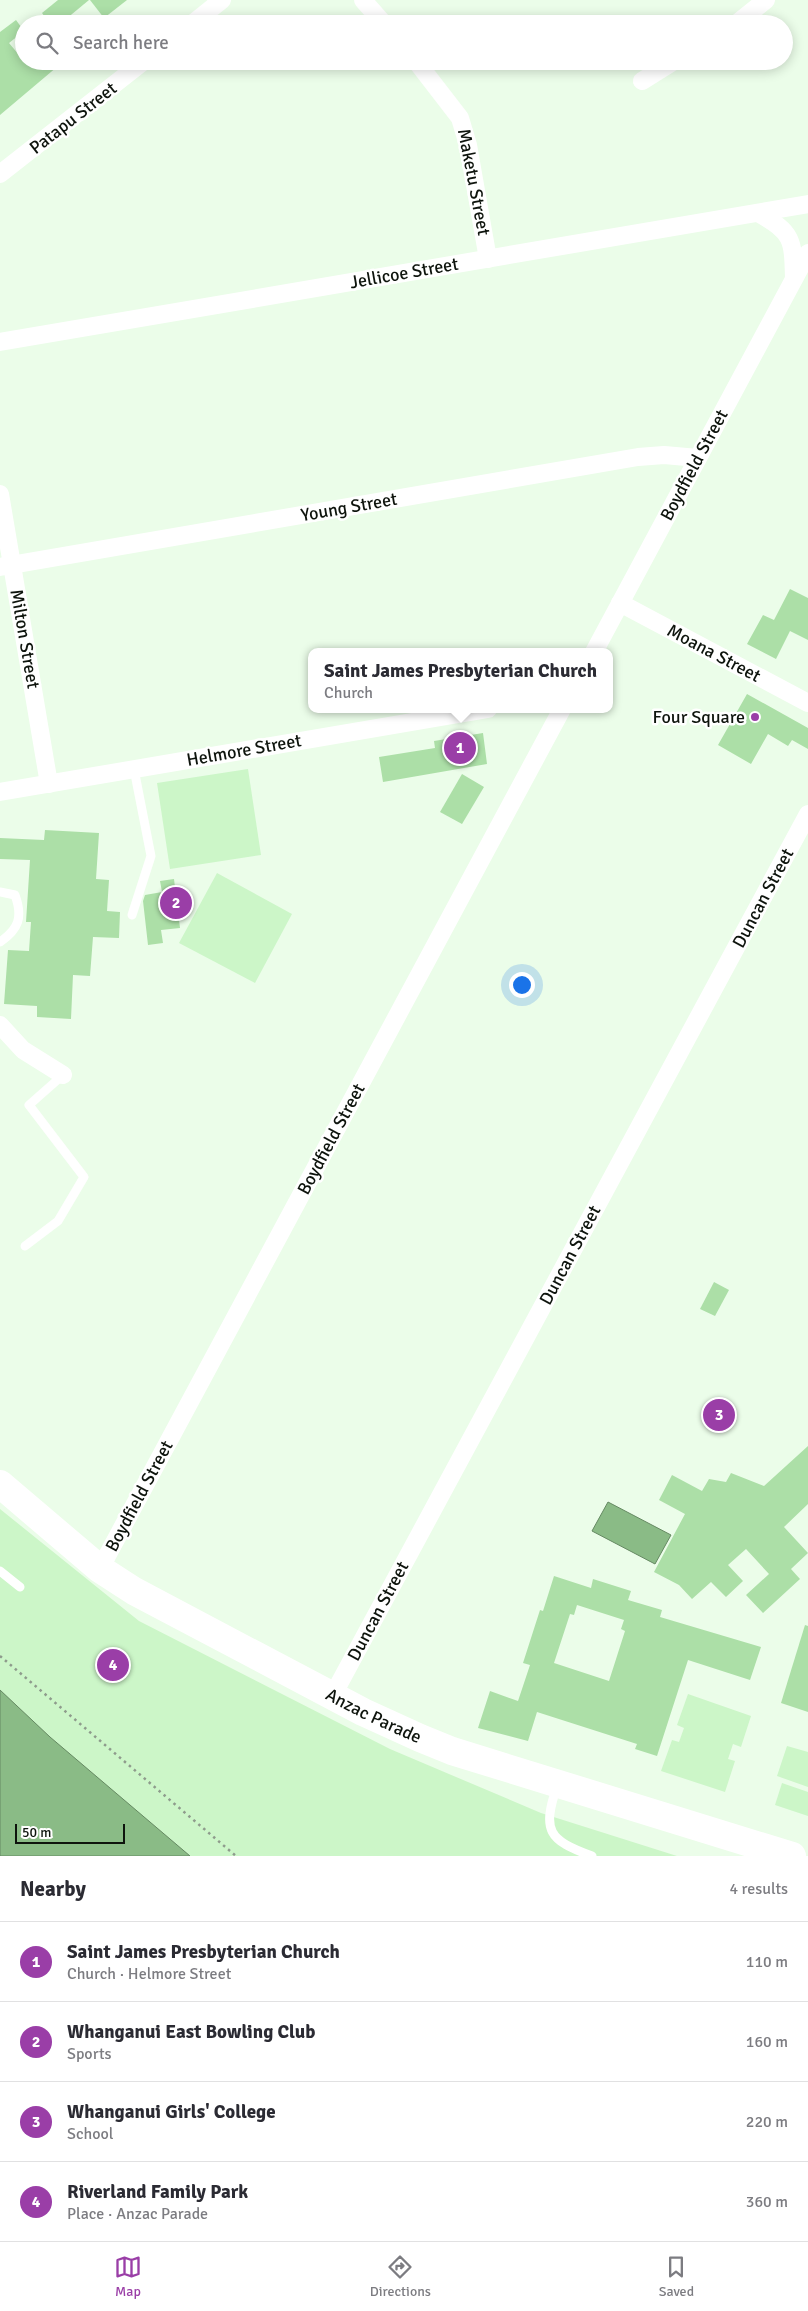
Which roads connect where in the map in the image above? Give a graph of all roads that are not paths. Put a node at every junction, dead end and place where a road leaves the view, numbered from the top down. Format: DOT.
graph roads {
  1 [pos="222,0"];
  2 [pos="363,0"];
  3 [pos="766,0"];
  4 [pos="203,15"];
  5 [pos="376,15"];
  6 [pos="747,15"];
  7 [pos="133,70"];
  8 [pos="423,70"];
  9 [pos="660,70"];
  10 [pos="642,81"];
  11 [pos="0,174"];
  12 [pos="808,204"];
  13 [pos="758,213"];
  14 [pos="808,253"];
  15 [pos="488,259"];
  16 [pos="794,279"];
  17 [pos="0,342"];
  18 [pos="698,458"];
  19 [pos="0,494"];
  20 [pos="6,565"];
  21 [pos="620,603"];
  22 [pos="596,648"];
  23 [pos="808,703"];
  24 [pos="464,713"];
  25 [pos="560,713"];
  26 [pos="134,769"];
  27 [pos="50,784"];
  28 [pos="0,792"];
  29 [pos="808,814"];
  30 [pos="0,892"];
  31 [pos="132,915"];
  32 [pos="0,942"];
  33 [pos="0,1025"];
  34 [pos="63,1075"];
  35 [pos="25,1246"];
  36 [pos="0,1484"];
  37 [pos="100,1569"];
  38 [pos="0,1571"];
  39 [pos="20,1587"];
  40 [pos="333,1696"];
  41 [pos="558,1783"];
  42 [pos="592,1856"];
  43 [pos="792,1856"];
  1 -- 4 [label="street"];
  2 -- 5 [label="street"];
  3 -- 6 [label="street"];
  7 -- 11 [label="street, Patapu Street"];
  8 -- 15 [label="street, Maketu Street"];
  9 -- 10 [label="street"];
  12 -- 13 [label="street, Jellicoe Street"];
  13 -- 15 [label="street, Jellicoe Street"];
  13 -- 16 [label="street, Boydfield Street"];
  14 -- 16 [label="street, Boydfield Street"];
  15 -- 17 [label="street, Jellicoe Street"];
  16 -- 18 [label="street, Boydfield Street"];
  18 -- 20 [label="street, Young Street"];
  18 -- 21 [label="street, Boydfield Street"];
  19 -- 20 [label="street, Milton Street"];
  20 -- 27 [label="street, Milton Street"];
  21 -- 22 [label="street, Boydfield Street"];
  21 -- 23 [label="street, Moana Street"];
  24 -- 26 [label="street, Helmore Street"];
  25 -- 37 [label="street, Boydfield Street"];
  26 -- 27 [label="street, Helmore Street"];
  26 -- 31 [label="lane"];
  27 -- 28 [label="street, Helmore Street"];
  29 -- 40 [label="street, Duncan Street"];
  30 -- 32 [label="lane"];
  33 -- 34 [label="street"];
  34 -- 35 [label="lane"];
  36 -- 37 [label="main road, Anzac Parade"];
  37 -- 40 [label="main road, Anzac Parade"];
  38 -- 39 [label="lane"];
  40 -- 41 [label="main road, Anzac Parade"];
  41 -- 42 [label="lane"];
  41 -- 43 [label="main road, Anzac Parade"];
}
